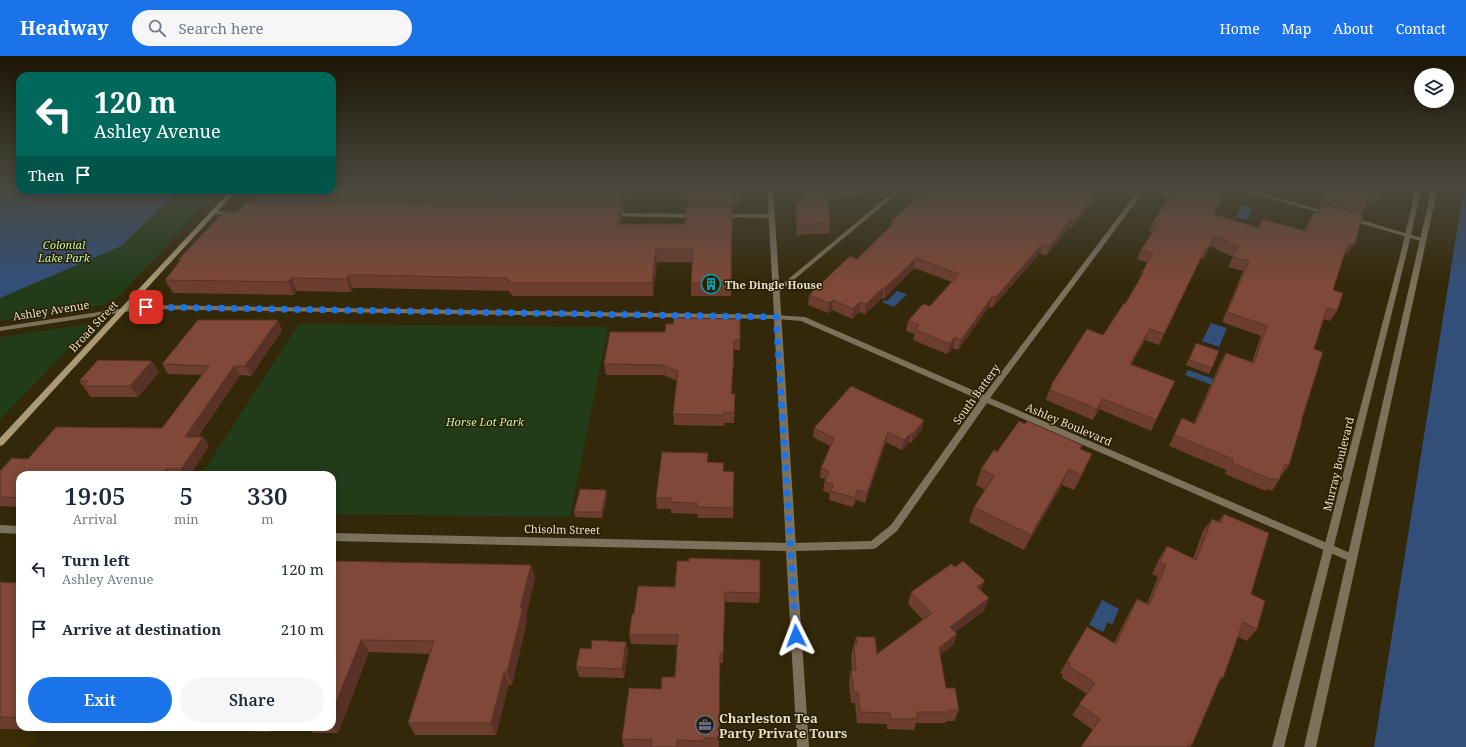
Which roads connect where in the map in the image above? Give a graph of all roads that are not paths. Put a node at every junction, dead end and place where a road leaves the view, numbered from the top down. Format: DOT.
graph roads {
  1 [pos="207,219"];
  2 [pos="772,219"];
  3 [pos="863,219"];
  4 [pos="1120,219"];
  5 [pos="1349,219"];
  6 [pos="1412,219"];
  7 [pos="1428,219"];
  8 [pos="1408,235"];
  9 [pos="1423,240"];
  10 [pos="776,292"];
  11 [pos="123,310"];
  12 [pos="776,317"];
  13 [pos="0,329"];
  14 [pos="986,399"];
  15 [pos="0,443"];
  16 [pos="0,529"];
  17 [pos="16,530"];
  18 [pos="336,537"];
  19 [pos="791,547"];
  20 [pos="1328,548"];
  21 [pos="1352,558"];
  22 [pos="803,747"];
  23 [pos="1278,747"];
  24 [pos="1310,747"];
  1 -- 11 [label="main road, Broad Street"];
  2 -- 10 [label="street"];
  3 -- 10 [label="street"];
  4 -- 14 [label="street, South Battery"];
  5 -- 8 [label="street"];
  6 -- 8 [label="street, Murray Boulevard"];
  7 -- 9 [label="street"];
  8 -- 9 [label="street"];
  8 -- 20 [label="street, Murray Boulevard"];
  9 -- 21 [label="street"];
  10 -- 12 [label="street"];
  11 -- 12 [label="street, Ashley Avenue"];
  11 -- 13 [label="street, Ashley Avenue"];
  11 -- 15 [label="main road, Broad Street"];
  12 -- 14 [label="street, Ashley Boulevard"];
  12 -- 19 [label="street"];
  14 -- 19 [label="street, South Battery"];
  14 -- 20 [label="street, Ashley Boulevard"];
  16 -- 17 [label="street"];
  18 -- 19 [label="street, Chisolm Street"];
  19 -- 22 [label="street"];
  20 -- 21 [label="street, Ashley Boulevard"];
  20 -- 23 [label="street, Murray Boulevard"];
  21 -- 24 [label="street"];
}
